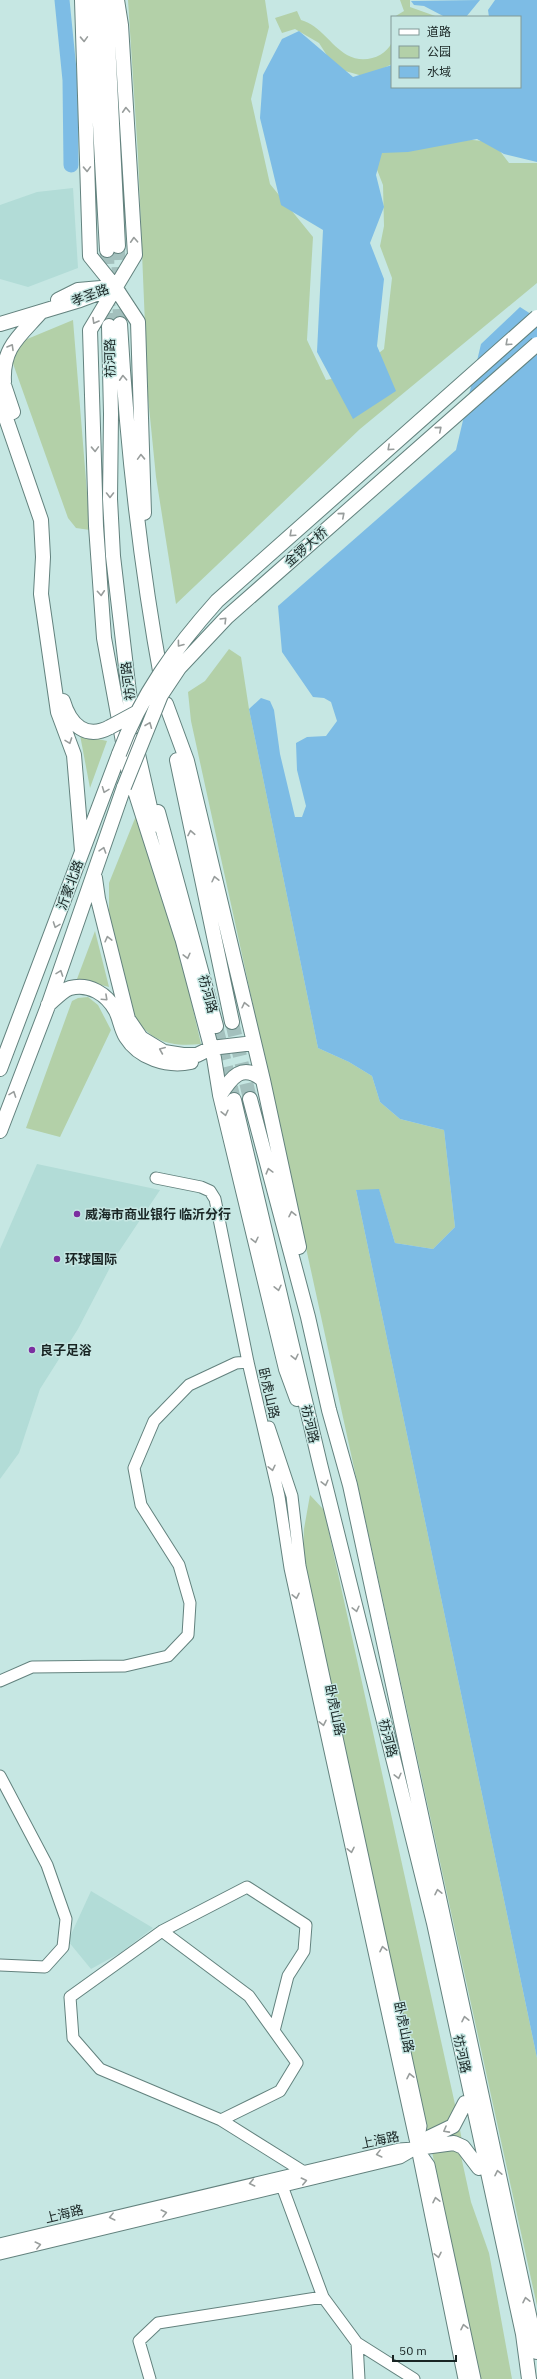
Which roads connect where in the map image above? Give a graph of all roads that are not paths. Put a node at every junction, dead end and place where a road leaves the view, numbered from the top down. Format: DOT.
graph roads {
  1 [pos="82,0"];
  2 [pos="93,0"];
  3 [pos="106,0"];
  4 [pos="117,0"];
  5 [pos="115,287"];
  6 [pos="42,311"];
  7 [pos="537,317"];
  8 [pos="0,319"];
  9 [pos="0,324"];
  10 [pos="537,344"];
  11 [pos="2,379"];
  12 [pos="0,401"];
  13 [pos="96,526"];
  14 [pos="122,630"];
  15 [pos="153,636"];
  16 [pos="166,704"];
  17 [pos="139,707"];
  18 [pos="135,741"];
  19 [pos="124,787"];
  20 [pos="82,851"];
  21 [pos="94,875"];
  22 [pos="182,938"];
  23 [pos="48,1006"];
  24 [pos="232,1022"];
  25 [pos="216,1026"];
  26 [pos="254,1043"];
  27 [pos="212,1053"];
  28 [pos="0,1069"];
  29 [pos="263,1080"];
  30 [pos="220,1095"];
  31 [pos="250,1099"];
  32 [pos="234,1100"];
  33 [pos="0,1131"];
  34 [pos="156,1178"];
  35 [pos="248,1362"];
  36 [pos="320,1464"];
  37 [pos="350,1485"];
  38 [pos="0,1681"];
  39 [pos="0,1776"];
  40 [pos="434,1923"];
  41 [pos="162,1931"];
  42 [pos="0,1965"];
  43 [pos="274,2031"];
  44 [pos="465,2103"];
  45 [pos="220,2120"];
  46 [pos="417,2148"];
  47 [pos="479,2168"];
  48 [pos="304,2172"];
  49 [pos="282,2186"];
  50 [pos="0,2244"];
  51 [pos="0,2254"];
  52 [pos="323,2297"];
  53 [pos="523,2334"];
  54 [pos="357,2343"];
  55 [pos="537,2352"];
  56 [pos="150,2379"];
  57 [pos="359,2379"];
  58 [pos="414,2379"];
  59 [pos="464,2379"];
  60 [pos="475,2379"];
  61 [pos="529,2379"];
  1 -- 5 [label="main road, 祊河路, one-way"];
  2 -- 3 [label="main road"];
  5 -- 4 [label="main road, one-way"];
  5 -- 6 [label="main road, 孝圣路"];
  5 -- 8 [label="main road, 孝圣路"];
  5 -- 13 [label="main road, one-way"];
  15 -- 5 [label="main road, 祊河路, one-way"];
  6 -- 9 [label="main road, 孝圣路"];
  11 -- 6 [label="main road, one-way"];
  7 -- 17 [label="main road, 金锣大桥, one-way, bridge"];
  19 -- 10 [label="main road, 金锣大桥, one-way, bridge"];
  11 -- 17 [label="main road, bridge"];
  12 -- 20 [label="main road, one-way"];
  13 -- 14 [label="main road"];
  13 -- 22 [label="main road, one-way"];
  15 -- 14 [label="main road, 祊河路, one-way"];
  14 -- 18 [label="main road, 祊河路"];
  15 -- 16 [label="main road, 祊河路"];
  24 -- 16 [label="main road, 祊河路, one-way"];
  26 -- 16 [label="main road, one-way"];
  17 -- 20 [label="main road, 沂蒙北路, one-way, bridge"];
  18 -- 22 [label="main road"];
  18 -- 25 [label="main road, 祊河路"];
  21 -- 19 [label="main road, 沂蒙北路, one-way"];
  20 -- 28 [label="main road, 沂蒙北路, one-way"];
  23 -- 21 [label="main road, 沂蒙北路, one-way"];
  27 -- 21 [label="main road, one-way"];
  22 -- 27 [label="main road, one-way"];
  23 -- 27 [label="main road, one-way"];
  33 -- 23 [label="main road, 沂蒙北路, one-way"];
  26 -- 27 [label="main road"];
  26 -- 29 [label="main road"];
  27 -- 30 [label="main road"];
  29 -- 30 [label="main road"];
  37 -- 29 [label="main road, one-way"];
  30 -- 36 [label="main road, one-way"];
  37 -- 31 [label="main road, 祊河路, one-way"];
  32 -- 36 [label="main road, 祊河路, one-way"];
  34 -- 35 [label="street, 卧虎山路"];
  35 -- 38 [label="street"];
  35 -- 46 [label="street, 卧虎山路"];
  36 -- 40 [label="main road, 祊河路, one-way"];
  55 -- 37 [label="main road, 祊河路, one-way"];
  39 -- 42 [label="street"];
  40 -- 44 [label="main road"];
  40 -- 53 [label="main road, 祊河路"];
  41 -- 43 [label="street"];
  41 -- 43 [label="street"];
  41 -- 45 [label="street"];
  43 -- 45 [label="street"];
  44 -- 46 [label="main road, one-way"];
  44 -- 47 [label="main road"];
  45 -- 48 [label="street"];
  46 -- 47 [label="main road"];
  46 -- 48 [label="street, 上海路, one-way"];
  49 -- 46 [label="street, 上海路, one-way"];
  46 -- 59 [label="street, 卧虎山路, one-way"];
  60 -- 46 [label="street, one-way"];
  47 -- 53 [label="main road"];
  48 -- 50 [label="street, 上海路, one-way"];
  51 -- 49 [label="street, 上海路, one-way"];
  49 -- 52 [label="street"];
  52 -- 54 [label="street"];
  52 -- 56 [label="street"];
  53 -- 61 [label="main road, 祊河路"];
  54 -- 57 [label="street"];
  54 -- 58 [label="street"];
}
